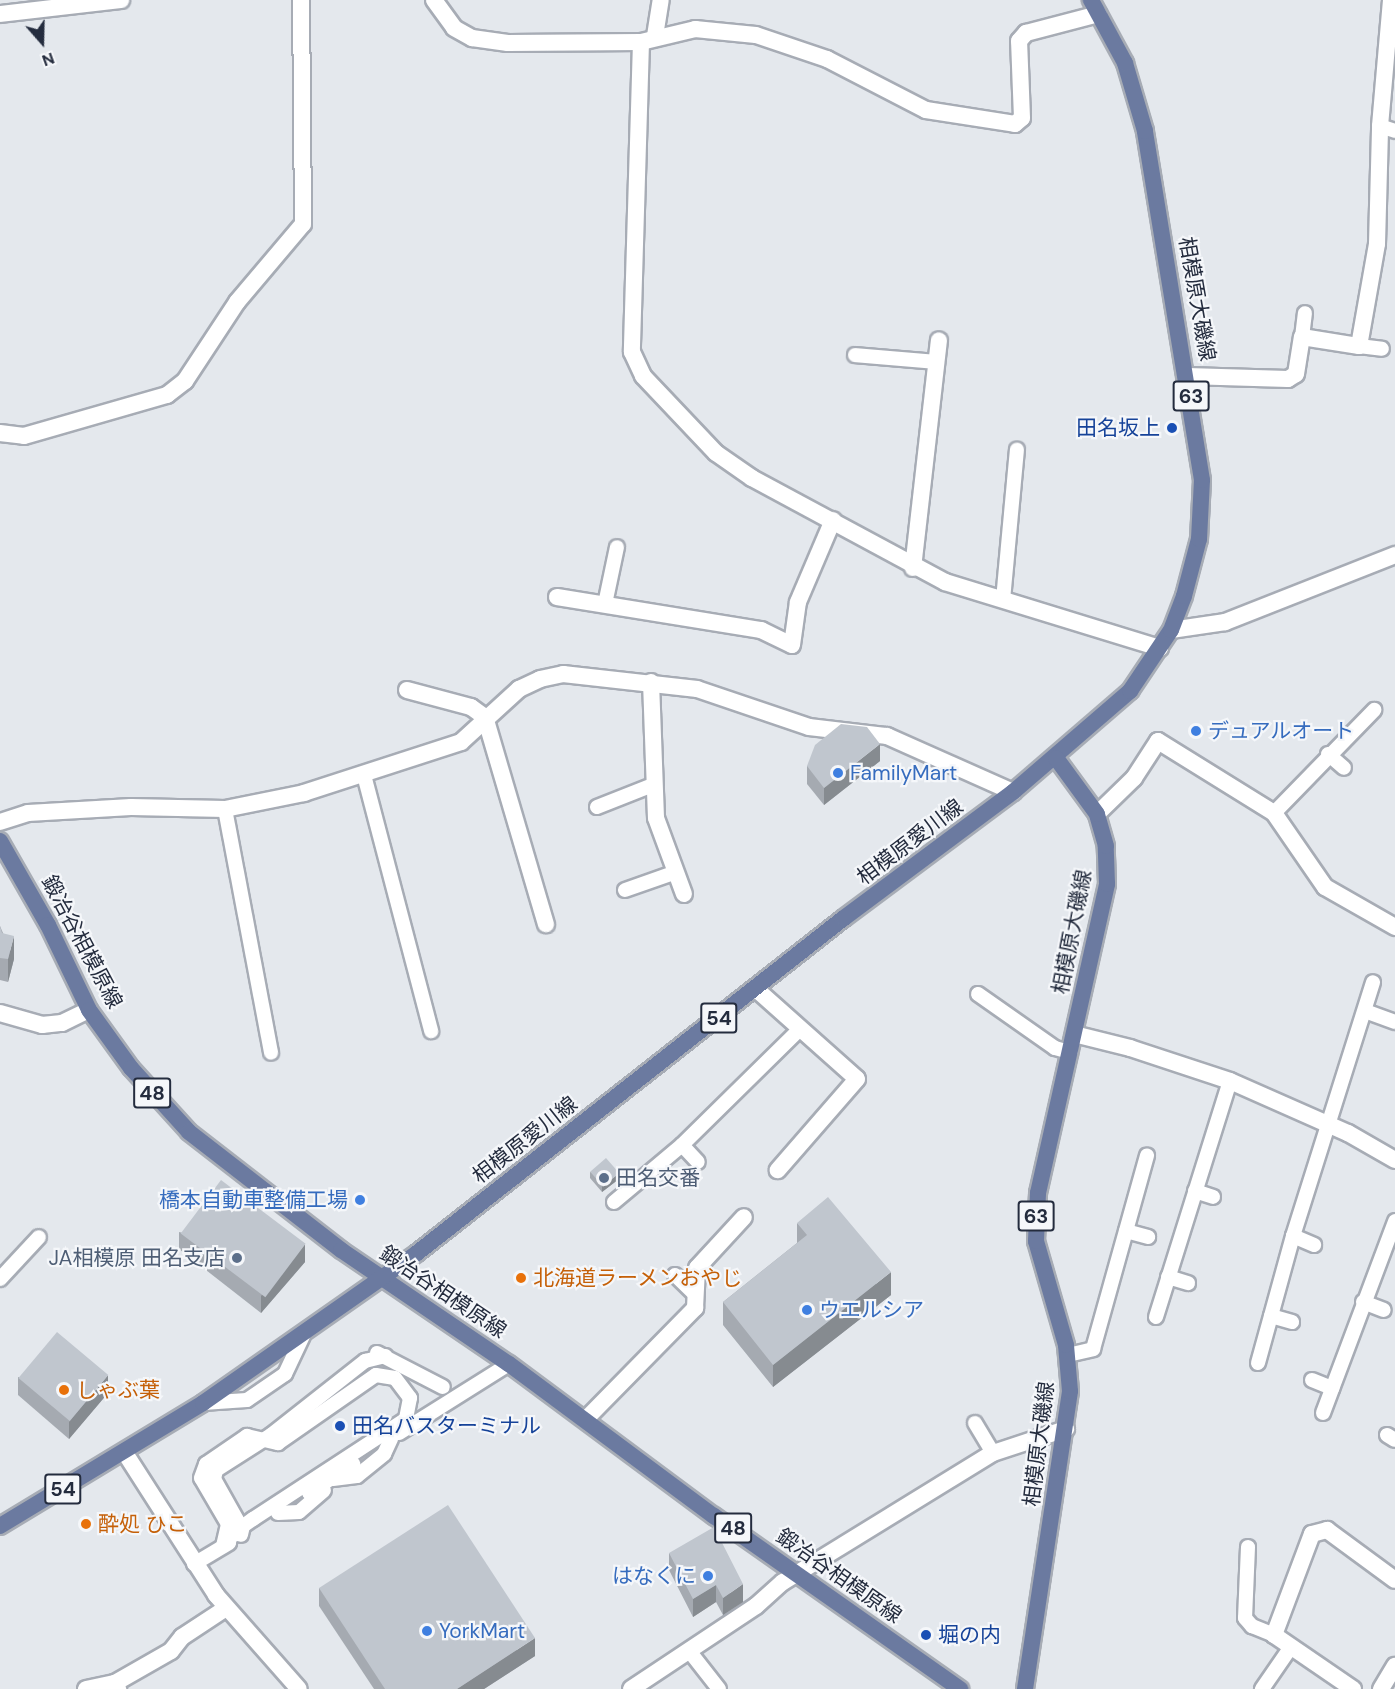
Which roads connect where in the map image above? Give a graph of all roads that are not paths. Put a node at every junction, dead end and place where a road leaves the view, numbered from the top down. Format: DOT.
graph roads {
  1 [pos="118,0"];
  2 [pos="302,0"];
  3 [pos="434,0"];
  4 [pos="661,0"];
  5 [pos="1391,0"];
  6 [pos="1095,7"];
  7 [pos="0,14"];
  8 [pos="648,39"];
  9 [pos="1387,129"];
  10 [pos="1305,313"];
  11 [pos="1302,337"];
  12 [pos="939,340"];
  13 [pos="1359,346"];
  14 [pos="1382,349"];
  15 [pos="855,355"];
  16 [pos="936,362"];
  17 [pos="1187,376"];
  18 [pos="0,433"];
  19 [pos="1017,450"];
  20 [pos="833,520"];
  21 [pos="617,547"];
  22 [pos="1395,555"];
  23 [pos="913,568"];
  24 [pos="557,597"];
  25 [pos="1003,600"];
  26 [pos="604,604"];
  27 [pos="1171,630"];
  28 [pos="1160,648"];
  29 [pos="651,682"];
  30 [pos="407,690"];
  31 [pos="1374,710"];
  32 [pos="485,717"];
  33 [pos="1328,754"];
  34 [pos="1056,758"];
  35 [pos="1344,768"];
  36 [pos="364,775"];
  37 [pos="655,784"];
  38 [pos="1013,792"];
  39 [pos="597,807"];
  40 [pos="225,809"];
  41 [pos="1274,813"];
  42 [pos="1097,814"];
  43 [pos="0,822"];
  44 [pos="0,841"];
  45 [pos="675,872"];
  46 [pos="625,890"];
  47 [pos="684,894"];
  48 [pos="546,924"];
  49 [pos="1395,927"];
  50 [pos="1373,982"];
  51 [pos="756,989"];
  52 [pos="978,994"];
  53 [pos="89,1010"];
  54 [pos="1365,1011"];
  55 [pos="0,1013"];
  56 [pos="1395,1022"];
  57 [pos="800,1029"];
  58 [pos="431,1031"];
  59 [pos="1074,1034"];
  60 [pos="1070,1052"];
  61 [pos="271,1053"];
  62 [pos="1230,1081"];
  63 [pos="1330,1126"];
  64 [pos="682,1145"];
  65 [pos="1147,1155"];
  66 [pos="1395,1160"];
  67 [pos="698,1162"];
  68 [pos="778,1170"];
  69 [pos="1195,1191"];
  70 [pos="1213,1197"];
  71 [pos="614,1203"];
  72 [pos="744,1216"];
  73 [pos="1395,1221"];
  74 [pos="1126,1231"];
  75 [pos="1293,1236"];
  76 [pos="39,1237"];
  77 [pos="1148,1237"];
  78 [pos="1314,1245"];
  79 [pos="3,1271"];
  80 [pos="675,1275"];
  81 [pos="1168,1277"];
  82 [pos="382,1278"];
  83 [pos="1188,1283"];
  84 [pos="696,1295"];
  85 [pos="1363,1302"];
  86 [pos="1384,1310"];
  87 [pos="1271,1316"];
  88 [pos="1156,1317"];
  89 [pos="1292,1322"];
  90 [pos="1068,1355"];
  91 [pos="1258,1363"];
  92 [pos="509,1364"];
  93 [pos="1312,1380"];
  94 [pos="1332,1388"];
  95 [pos="437,1408"];
  96 [pos="1323,1413"];
  97 [pos="406,1419"];
  98 [pos="586,1419"];
  99 [pos="975,1423"];
  100 [pos="1066,1429"];
  101 [pos="268,1438"];
  102 [pos="125,1452"];
  103 [pos="993,1453"];
  104 [pos="217,1505"];
  105 [pos="0,1526"];
  106 [pos="240,1528"];
  107 [pos="1248,1547"];
  108 [pos="195,1564"];
  109 [pos="797,1573"];
  110 [pos="1395,1580"];
  111 [pos="226,1608"];
  112 [pos="1274,1635"];
  113 [pos="1291,1647"];
  114 [pos="690,1652"];
  115 [pos="1395,1666"];
  116 [pos="117,1686"];
  117 [pos="86,1689"];
  118 [pos="299,1689"];
  119 [pos="631,1689"];
  120 [pos="719,1689"];
  121 [pos="960,1689"];
  122 [pos="1024,1689"];
  123 [pos="1262,1689"];
  124 [pos="1353,1689"];
  125 [pos="1381,1689"];
  1 -- 7 [label="street"];
  2 -- 18 [label="street"];
  3 -- 8 [label="street"];
  4 -- 8 [label="street"];
  5 -- 9 [label="street"];
  6 -- 8 [label="street"];
  6 -- 17 [label="main road, 相模原大磯線 / 63"];
  8 -- 20 [label="street"];
  9 -- 13 [label="street"];
  10 -- 11 [label="lane"];
  11 -- 13 [label="street"];
  11 -- 17 [label="street"];
  12 -- 16 [label="street"];
  13 -- 14 [label="lane"];
  15 -- 16 [label="lane"];
  16 -- 23 [label="street"];
  17 -- 27 [label="main road, 相模原大磯線 / 63"];
  19 -- 25 [label="lane"];
  20 -- 23 [label="street"];
  20 -- 26 [label="street"];
  21 -- 26 [label="lane"];
  22 -- 27 [label="street"];
  23 -- 25 [label="street"];
  24 -- 26 [label="street"];
  25 -- 28 [label="street"];
  27 -- 28 [label="main road, 相模原大磯線 / 63"];
  28 -- 34 [label="main road, 相模原大磯線 / 63"];
  29 -- 32 [label="street"];
  29 -- 37 [label="street"];
  29 -- 38 [label="street"];
  30 -- 32 [label="street"];
  31 -- 33 [label="lane"];
  32 -- 36 [label="street"];
  32 -- 48 [label="street"];
  33 -- 35 [label="lane"];
  33 -- 41 [label="lane"];
  34 -- 38 [label="main road, 相模原愛川線 / 54"];
  34 -- 42 [label="main road, 相模原大磯線 / 63"];
  36 -- 40 [label="street"];
  36 -- 58 [label="lane"];
  37 -- 39 [label="lane"];
  37 -- 45 [label="street"];
  38 -- 51 [label="main road, 相模原愛川線 / 54"];
  40 -- 43 [label="street"];
  40 -- 61 [label="lane"];
  41 -- 42 [label="street"];
  41 -- 49 [label="street"];
  42 -- 59 [label="main road, 相模原大磯線 / 63"];
  44 -- 53 [label="main road, 鍛冶谷相模原線 / 48"];
  45 -- 46 [label="lane"];
  45 -- 47 [label="street"];
  50 -- 54 [label="lane"];
  51 -- 57 [label="street"];
  51 -- 82 [label="main road, 相模原愛川線 / 54"];
  52 -- 60 [label="lane"];
  53 -- 55 [label="street"];
  53 -- 82 [label="main road, 鍛冶谷相模原線 / 48"];
  54 -- 56 [label="lane"];
  54 -- 63 [label="lane"];
  57 -- 64 [label="lane"];
  57 -- 68 [label="street"];
  59 -- 60 [label="main road, 相模原大磯線 / 63"];
  59 -- 62 [label="street"];
  60 -- 90 [label="main road, 相模原大磯線 / 63"];
  62 -- 63 [label="street"];
  62 -- 69 [label="lane"];
  63 -- 66 [label="street"];
  63 -- 75 [label="lane"];
  64 -- 67 [label="lane"];
  64 -- 71 [label="lane"];
  65 -- 74 [label="lane"];
  69 -- 70 [label="lane"];
  69 -- 81 [label="lane"];
  72 -- 84 [label="street"];
  73 -- 85 [label="lane"];
  74 -- 77 [label="lane"];
  74 -- 90 [label="lane"];
  75 -- 78 [label="lane"];
  75 -- 87 [label="lane"];
  76 -- 79 [label="lane"];
  80 -- 84 [label="lane"];
  81 -- 83 [label="lane"];
  81 -- 88 [label="lane"];
  82 -- 92 [label="main road, 鍛冶谷相模原線 / 48"];
  82 -- 102 [label="main road, 相模原愛川線 / 54"];
  84 -- 98 [label="street"];
  85 -- 86 [label="lane"];
  85 -- 94 [label="lane"];
  87 -- 89 [label="lane"];
  87 -- 91 [label="lane"];
  90 -- 100 [label="main road, 相模原大磯線 / 63"];
  92 -- 95 [label="lane"];
  92 -- 98 [label="main road, 鍛冶谷相模原線 / 48"];
  93 -- 94 [label="lane"];
  94 -- 96 [label="lane"];
  95 -- 97 [label="lane"];
  95 -- 101 [label="lane"];
  95 -- 106 [label="lane"];
  97 -- 101 [label="lane"];
  97 -- 106 [label="lane"];
  98 -- 109 [label="main road, 鍛冶谷相模原線 / 48"];
  99 -- 103 [label="lane"];
  100 -- 103 [label="street"];
  100 -- 122 [label="main road, 相模原大磯線 / 63"];
  101 -- 104 [label="lane"];
  101 -- 106 [label="lane"];
  102 -- 105 [label="main road, 相模原愛川線 / 54"];
  102 -- 108 [label="street"];
  103 -- 109 [label="street"];
  104 -- 106 [label="lane"];
  104 -- 106 [label="lane"];
  106 -- 108 [label="lane"];
  107 -- 112 [label="lane"];
  108 -- 111 [label="street"];
  109 -- 114 [label="street"];
  109 -- 121 [label="main road, 鍛冶谷相模原線 / 48"];
  110 -- 112 [label="street"];
  111 -- 116 [label="street"];
  111 -- 118 [label="street"];
  112 -- 113 [label="street"];
  113 -- 123 [label="lane"];
  113 -- 124 [label="street"];
  114 -- 119 [label="street"];
  114 -- 120 [label="lane"];
  115 -- 125 [label="street"];
  116 -- 117 [label="street"];
}
